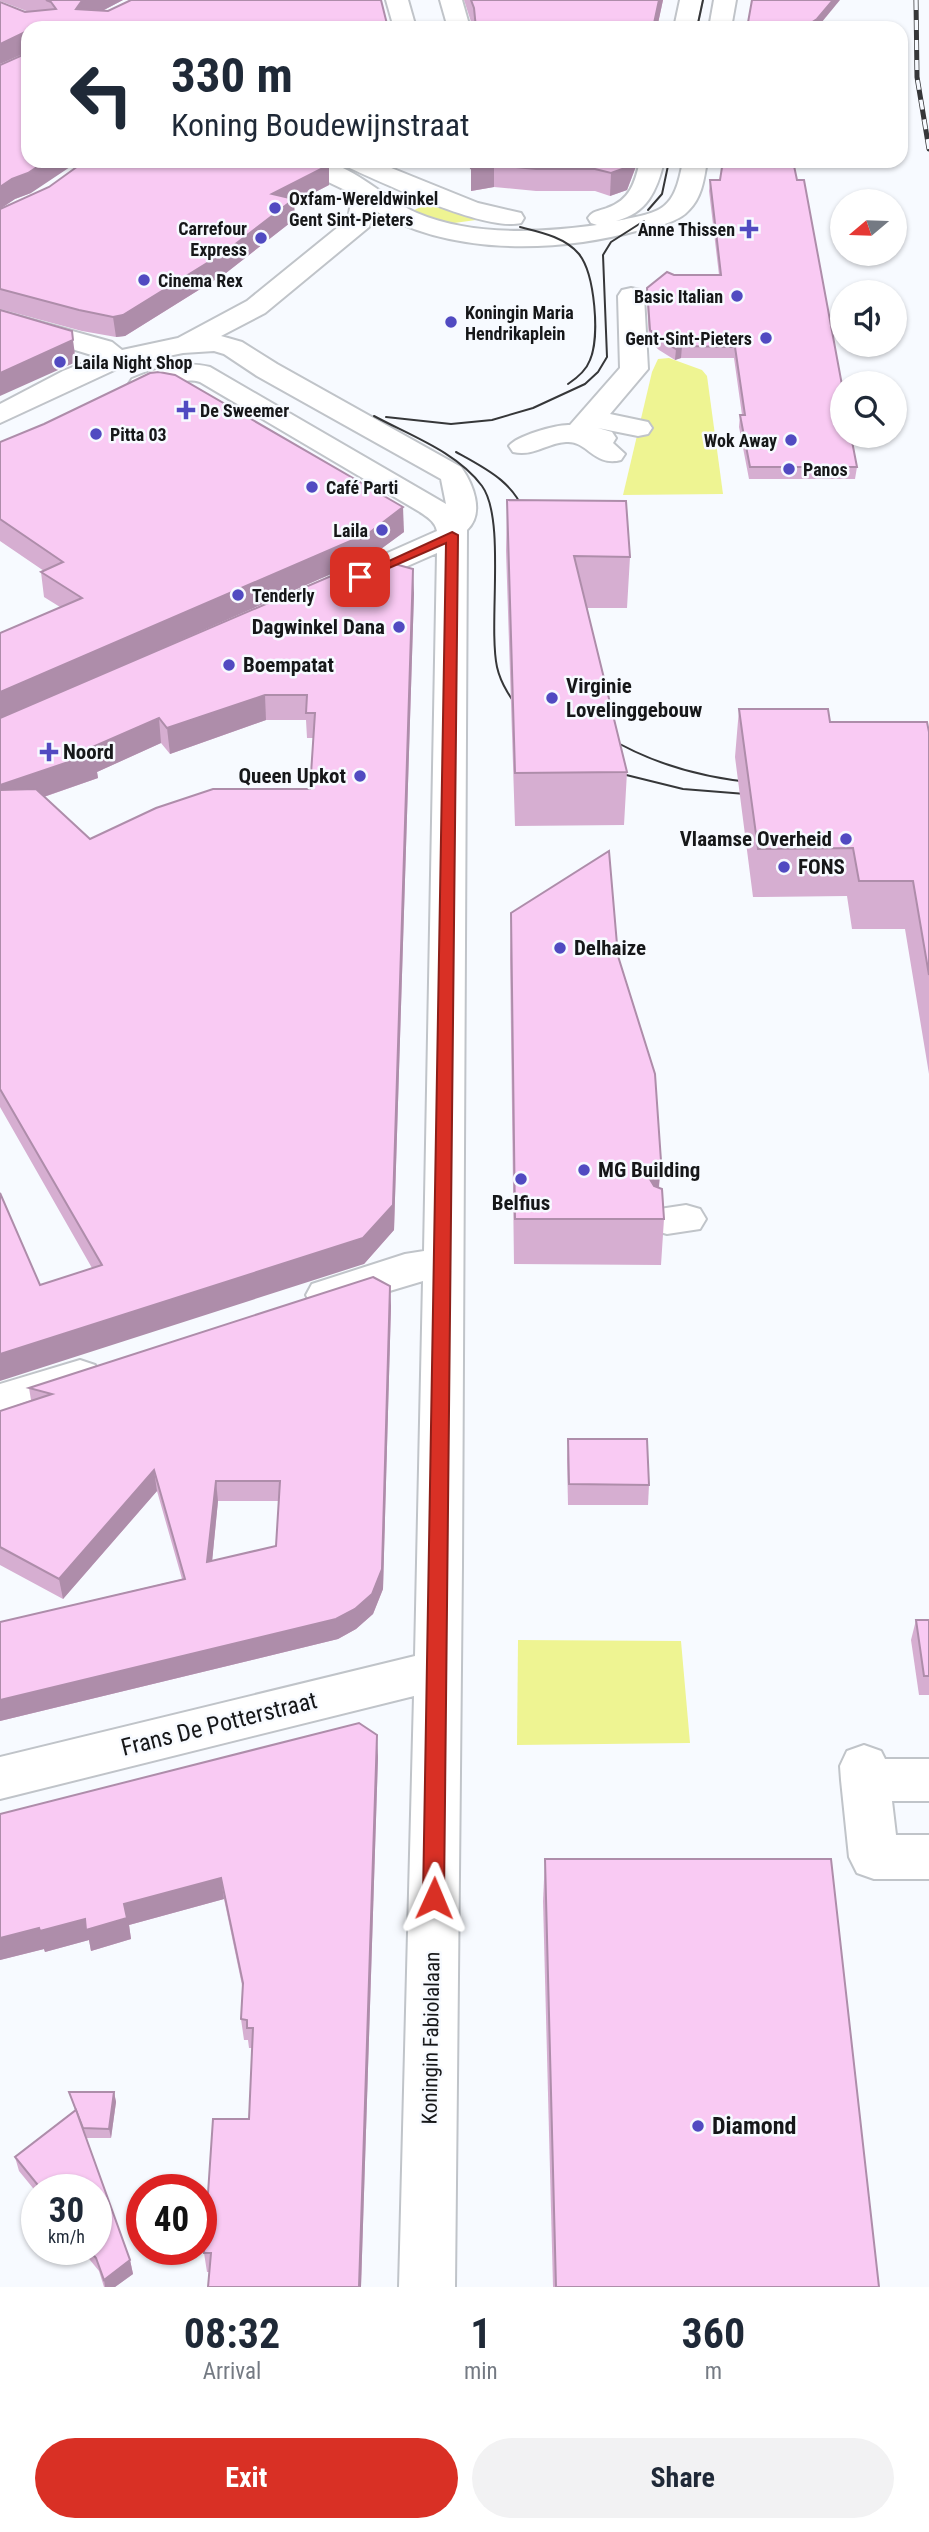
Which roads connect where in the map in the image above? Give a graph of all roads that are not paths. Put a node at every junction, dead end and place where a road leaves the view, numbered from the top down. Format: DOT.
graph roads {
  1 [pos="397,0"];
  2 [pos="451,0"];
  3 [pos="691,0"];
  4 [pos="725,0"];
  5 [pos="403,21"];
  6 [pos="458,21"];
  7 [pos="686,21"];
  8 [pos="721,21"];
  9 [pos="650,168"];
  10 [pos="694,168"];
  11 [pos="357,171"];
  12 [pos="631,296"];
  13 [pos="0,319"];
  14 [pos="183,345"];
  15 [pos="117,359"];
  16 [pos="615,391"];
  17 [pos="117,397"];
  18 [pos="645,397"];
  19 [pos="0,415"];
  20 [pos="585,425"];
  21 [pos="523,446"];
  22 [pos="452,532"];
  23 [pos="310,598"];
  24 [pos="442,1263"];
  25 [pos="286,1308"];
  26 [pos="115,1364"];
  27 [pos="0,1400"];
  28 [pos="438,1670"];
  29 [pos="0,1778"];
  30 [pos="929,1780"];
  31 [pos="929,1857"];
  32 [pos="427,2287"];
  1 -- 5 [label="street"];
  2 -- 6 [label="street"];
  3 -- 7 [label="street"];
  4 -- 8 [label="street"];
  9 -- 11 [label="street"];
  10 -- 11 [label="street"];
  11 -- 14 [label="street"];
  12 -- 16 [label="street"];
  13 -- 15 [label="street"];
  14 -- 15 [label="street"];
  14 -- 22 [label="street"];
  15 -- 19 [label="street"];
  16 -- 18 [label="street"];
  16 -- 20 [label="street"];
  17 -- 22 [label="street"];
  20 -- 20 [label="street"];
  20 -- 21 [label="street"];
  22 -- 23 [label="street"];
  22 -- 24 [label="street, Koningin Fabiolalaan"];
  24 -- 25 [label="street"];
  24 -- 28 [label="street, Koningin Fabiolalaan"];
  26 -- 27 [label="street"];
  28 -- 29 [label="street, Frans De Potterstraat"];
  28 -- 32 [label="street, Koningin Fabiolalaan"];
  30 -- 31 [label="street"];
}
